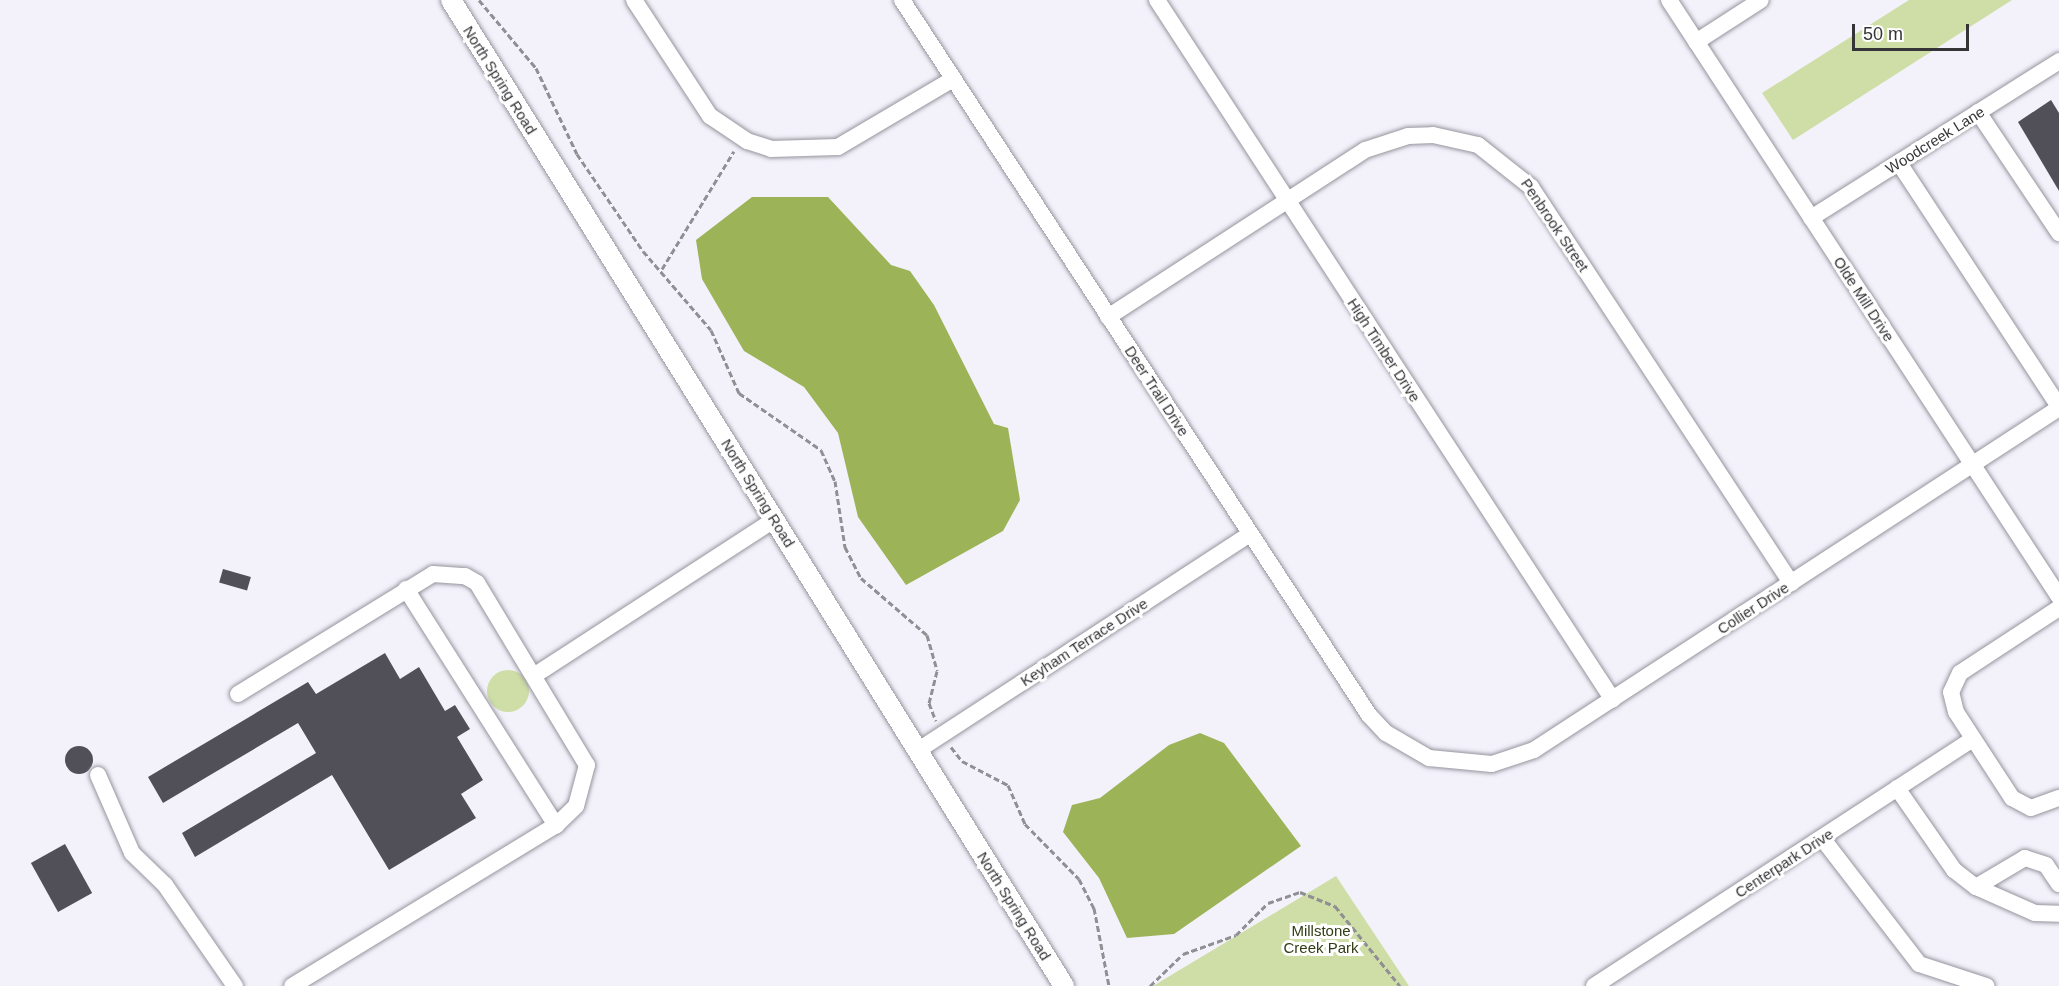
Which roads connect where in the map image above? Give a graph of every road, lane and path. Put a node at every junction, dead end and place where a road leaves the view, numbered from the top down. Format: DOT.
graph roads {
  1 [pos="451,0"];
  2 [pos="479,0"];
  3 [pos="634,0"];
  4 [pos="902,0"];
  5 [pos="1157,0"];
  6 [pos="1669,0"];
  7 [pos="1761,0"];
  8 [pos="1696,42"];
  9 [pos="2059,62"];
  10 [pos="953,79"];
  11 [pos="1978,112"];
  12 [pos="739,136"];
  13 [pos="1899,163"];
  14 [pos="1287,201"];
  15 [pos="1811,218"];
  16 [pos="2059,233"];
  17 [pos="662,269"];
  18 [pos="1108,317"];
  19 [pos="2059,407"];
  20 [pos="1972,465"];
  21 [pos="774,520"];
  22 [pos="1250,534"];
  23 [pos="1791,583"];
  24 [pos="406,589"];
  25 [pos="2059,597"];
  26 [pos="2059,608"];
  27 [pos="535,675"];
  28 [pos="238,694"];
  29 [pos="1612,700"];
  30 [pos="943,735"];
  31 [pos="1973,739"];
  32 [pos="917,751"];
  33 [pos="1433,760"];
  34 [pos="98,776"];
  35 [pos="1897,788"];
  36 [pos="2059,798"];
  37 [pos="556,825"];
  38 [pos="1822,838"];
  39 [pos="2059,884"];
  40 [pos="1976,887"];
  41 [pos="2059,914"];
  42 [pos="235,986"];
  43 [pos="292,986"];
  44 [pos="1064,986"];
  45 [pos="1109,986"];
  46 [pos="1150,986"];
  47 [pos="1400,986"];
  48 [pos="1594,986"];
  49 [pos="1986,986"];
  1 -- 21 [label="main road, North Spring Road"];
  2 -- 17 [label="path"];
  3 -- 12 [label="street"];
  4 -- 10 [label="street, Deer Trail Drive"];
  5 -- 14 [label="street, High Timber Drive"];
  6 -- 8 [label="street, Olde Mill Drive"];
  7 -- 8 [label="street"];
  8 -- 15 [label="street, Olde Mill Drive"];
  9 -- 11 [label="street, Woodcreek Lane"];
  10 -- 12 [label="street"];
  10 -- 18 [label="street, Deer Trail Drive"];
  11 -- 13 [label="street, Woodcreek Lane"];
  11 -- 16 [label="street"];
  12 -- 17 [label="path"];
  13 -- 15 [label="street, Woodcreek Lane"];
  13 -- 19 [label="street"];
  14 -- 18 [label="street, Penbrook Street"];
  14 -- 23 [label="street, Penbrook Street"];
  14 -- 29 [label="street, High Timber Drive"];
  15 -- 20 [label="street, Olde Mill Drive"];
  17 -- 30 [label="path"];
  18 -- 22 [label="street, Deer Trail Drive"];
  19 -- 20 [label="street, Collier Drive"];
  20 -- 23 [label="street, Collier Drive"];
  20 -- 25 [label="street, Olde Mill Drive"];
  21 -- 27 [label="street"];
  21 -- 32 [label="main road, North Spring Road"];
  22 -- 30 [label="street, Keyham Terrace Drive"];
  22 -- 33 [label="street, Deer Trail Drive"];
  23 -- 29 [label="street, Collier Drive"];
  24 -- 27 [label="street"];
  24 -- 28 [label="street"];
  24 -- 37 [label="street"];
  26 -- 31 [label="street"];
  27 -- 37 [label="street"];
  29 -- 33 [label="street, Collier Drive"];
  30 -- 32 [label="street, Keyham Terrace Drive"];
  30 -- 45 [label="path"];
  31 -- 35 [label="street, Centerpark Drive"];
  31 -- 36 [label="street"];
  32 -- 44 [label="main road, North Spring Road"];
  34 -- 42 [label="street"];
  35 -- 38 [label="street, Centerpark Drive"];
  35 -- 40 [label="street"];
  37 -- 43 [label="street"];
  38 -- 48 [label="street, Centerpark Drive"];
  38 -- 49 [label="street"];
  39 -- 40 [label="street"];
  40 -- 41 [label="street"];
  46 -- 47 [label="path"];
}
